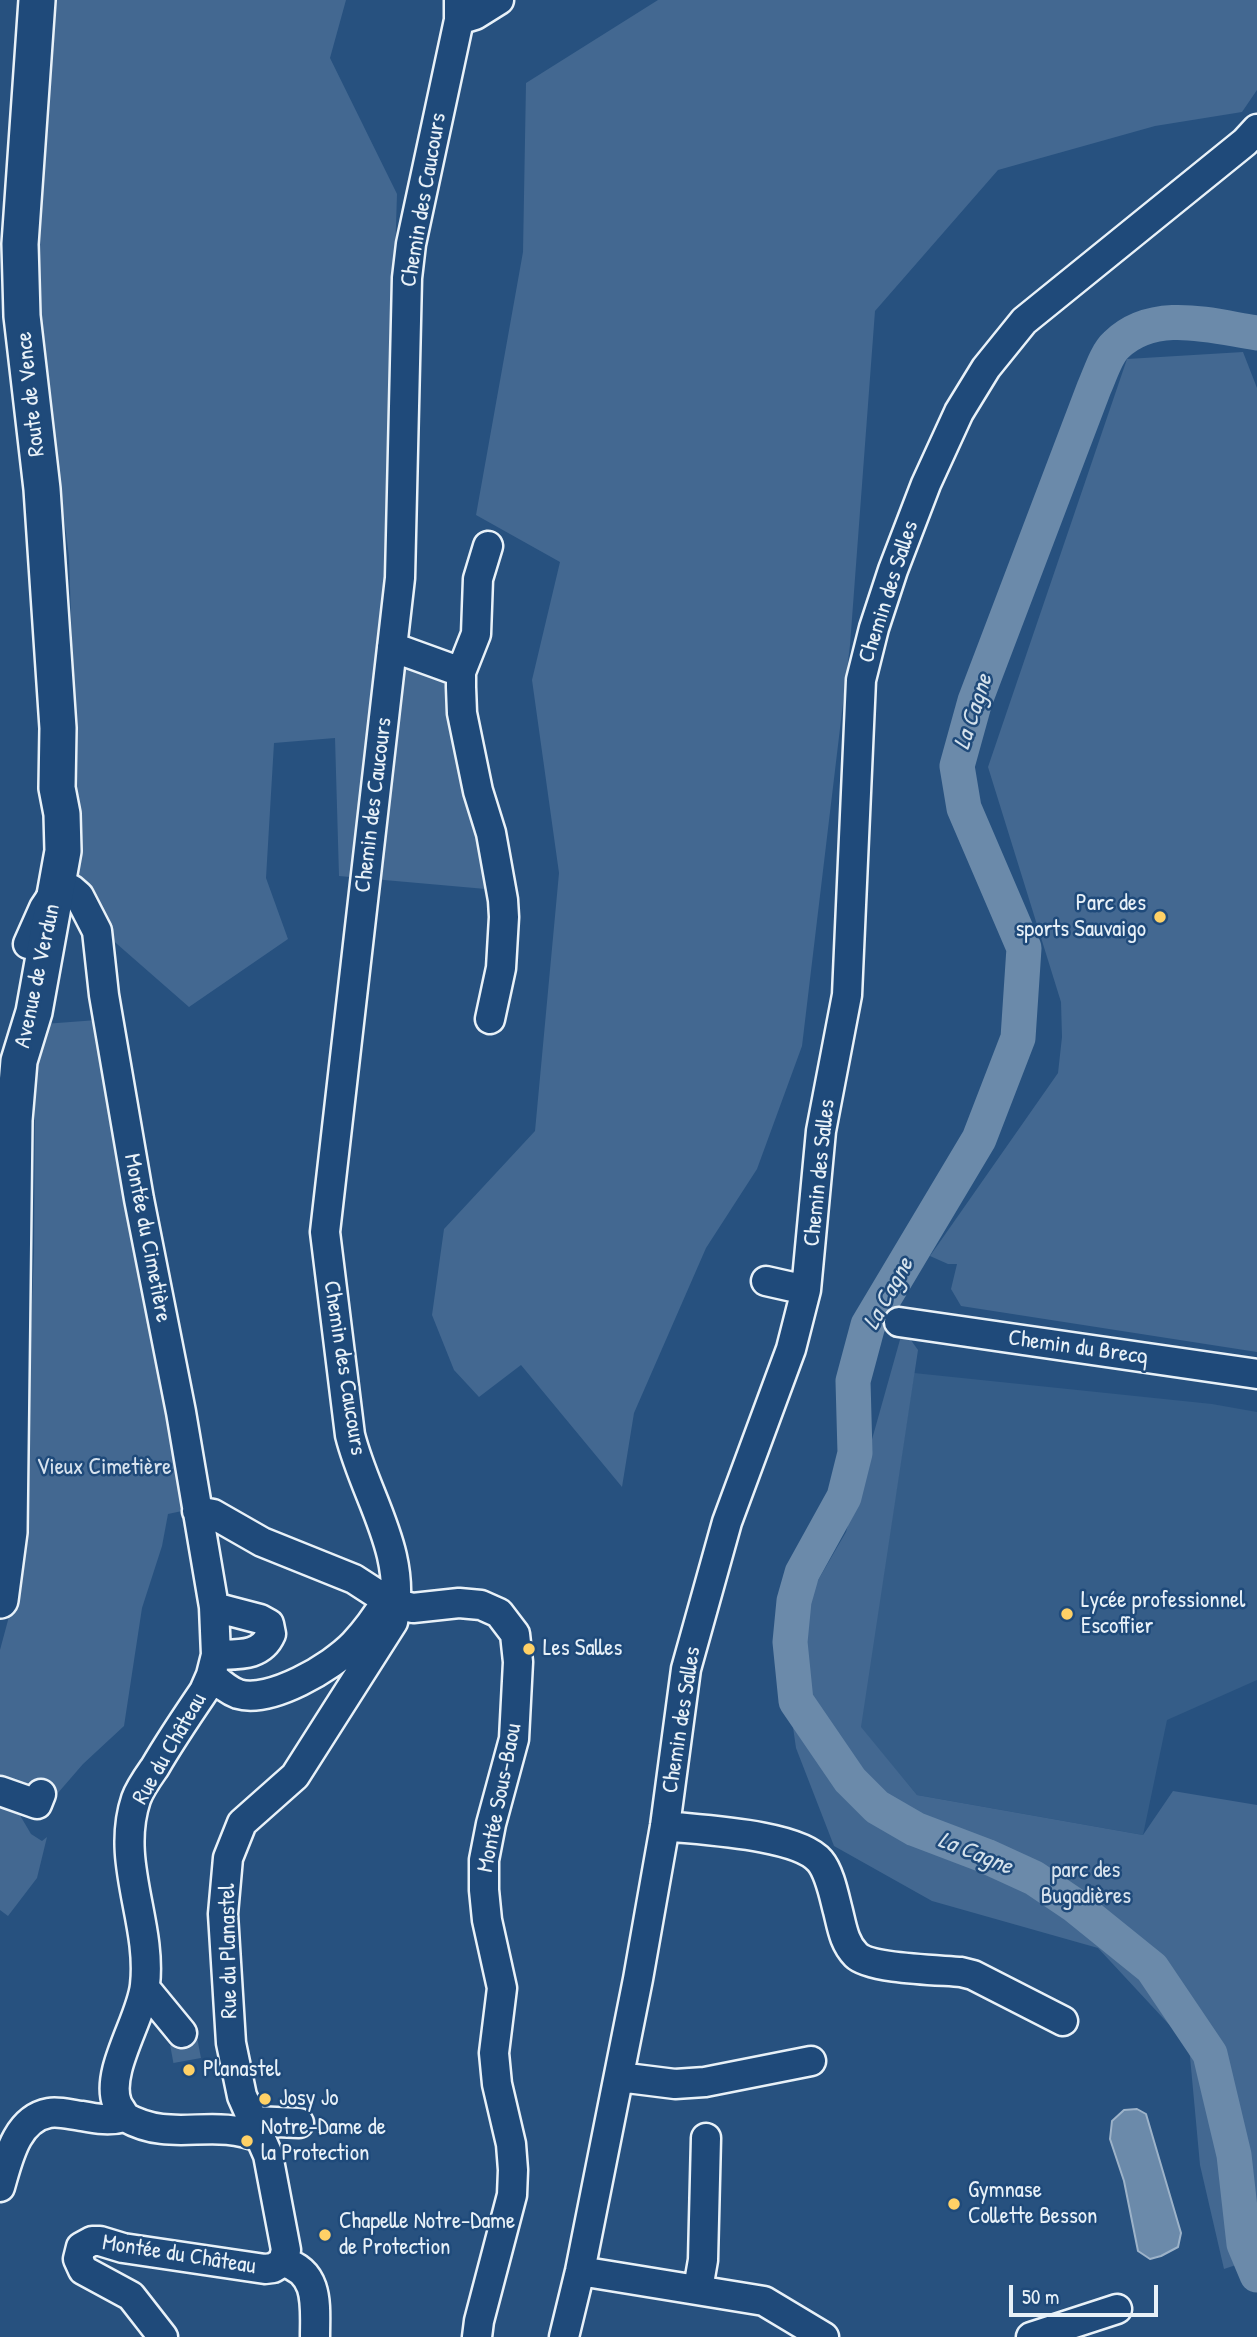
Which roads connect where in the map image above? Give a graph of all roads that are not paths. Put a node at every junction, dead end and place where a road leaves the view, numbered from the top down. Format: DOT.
graph roads {
  1 [pos="37,0"];
  2 [pos="499,0"];
  3 [pos="459,10"];
  4 [pos="1257,129"];
  5 [pos="11,314"];
  6 [pos="488,546"];
  7 [pos="392,647"];
  8 [pos="461,672"];
  9 [pos="55,809"];
  10 [pos="54,897"];
  11 [pos="28,944"];
  12 [pos="490,1019"];
  13 [pos="19,1061"];
  14 [pos="766,1281"];
  15 [pos="806,1290"];
  16 [pos="899,1322"];
  17 [pos="1257,1374"];
  18 [pos="197,1511"];
  19 [pos="0,1600"];
  20 [pos="391,1603"];
  21 [pos="214,1607"];
  22 [pos="214,1665"];
  23 [pos="0,1791"];
  24 [pos="41,1794"];
  25 [pos="665,1826"];
  26 [pos="145,1988"];
  27 [pos="1063,2021"];
  28 [pos="182,2033"];
  29 [pos="811,2060"];
  30 [pos="619,2077"];
  31 [pos="125,2117"];
  32 [pos="252,2118"];
  33 [pos="299,2123"];
  34 [pos="706,2138"];
  35 [pos="0,2187"];
  36 [pos="283,2262"];
  37 [pos="580,2271"];
  38 [pos="698,2289"];
  39 [pos="1117,2309"];
  40 [pos="163,2337"];
  41 [pos="315,2337"];
  42 [pos="477,2337"];
  43 [pos="564,2337"];
  44 [pos="824,2337"];
  45 [pos="1031,2337"];
  1 -- 5 [label="main road, Route de Vence"];
  2 -- 3 [label="street"];
  3 -- 7 [label="street, Chemin des Caucours"];
  4 -- 15 [label="street, Chemin des Salles"];
  5 -- 9 [label="main road, Route de Vence"];
  6 -- 8 [label="street"];
  7 -- 8 [label="street"];
  7 -- 20 [label="street, Chemin des Caucours"];
  8 -- 12 [label="street"];
  9 -- 10 [label="main road, Avenue de Verdun"];
  9 -- 11 [label="main road, Route de Vence"];
  10 -- 11 [label="street, Route de Vence"];
  10 -- 13 [label="main road, Avenue de Verdun"];
  10 -- 18 [label="street, Montée du Cimetière"];
  11 -- 13 [label="main road, Route de Vence"];
  13 -- 19 [label="main road, Avenue de Verdun"];
  14 -- 15 [label="street"];
  15 -- 25 [label="street, Chemin des Salles"];
  16 -- 17 [label="street, Chemin du Brecq"];
  18 -- 20 [label="street"];
  18 -- 21 [label="street, Montée du Cimetière"];
  20 -- 22 [label="street, Rue du Château"];
  20 -- 32 [label="street, Rue du Planastel"];
  20 -- 42 [label="street, Montée Sous-Baou"];
  21 -- 22 [label="street, Montée du Cimetière"];
  21 -- 22 [label="street"];
  22 -- 26 [label="street, Rue du Château"];
  23 -- 24 [label="street"];
  25 -- 27 [label="street"];
  25 -- 30 [label="street, Chemin des Salles"];
  26 -- 28 [label="street"];
  26 -- 31 [label="street, Rue du Château"];
  29 -- 30 [label="street"];
  30 -- 37 [label="street, Chemin des Salles"];
  31 -- 32 [label="street"];
  31 -- 35 [label="street"];
  32 -- 33 [label="street"];
  32 -- 36 [label="street, Rue du Planastel"];
  34 -- 38 [label="street"];
  36 -- 40 [label="street, Montée du Château"];
  36 -- 41 [label="street"];
  37 -- 38 [label="street"];
  37 -- 43 [label="street, Chemin des Salles"];
  38 -- 44 [label="street"];
  39 -- 45 [label="street"];
}
